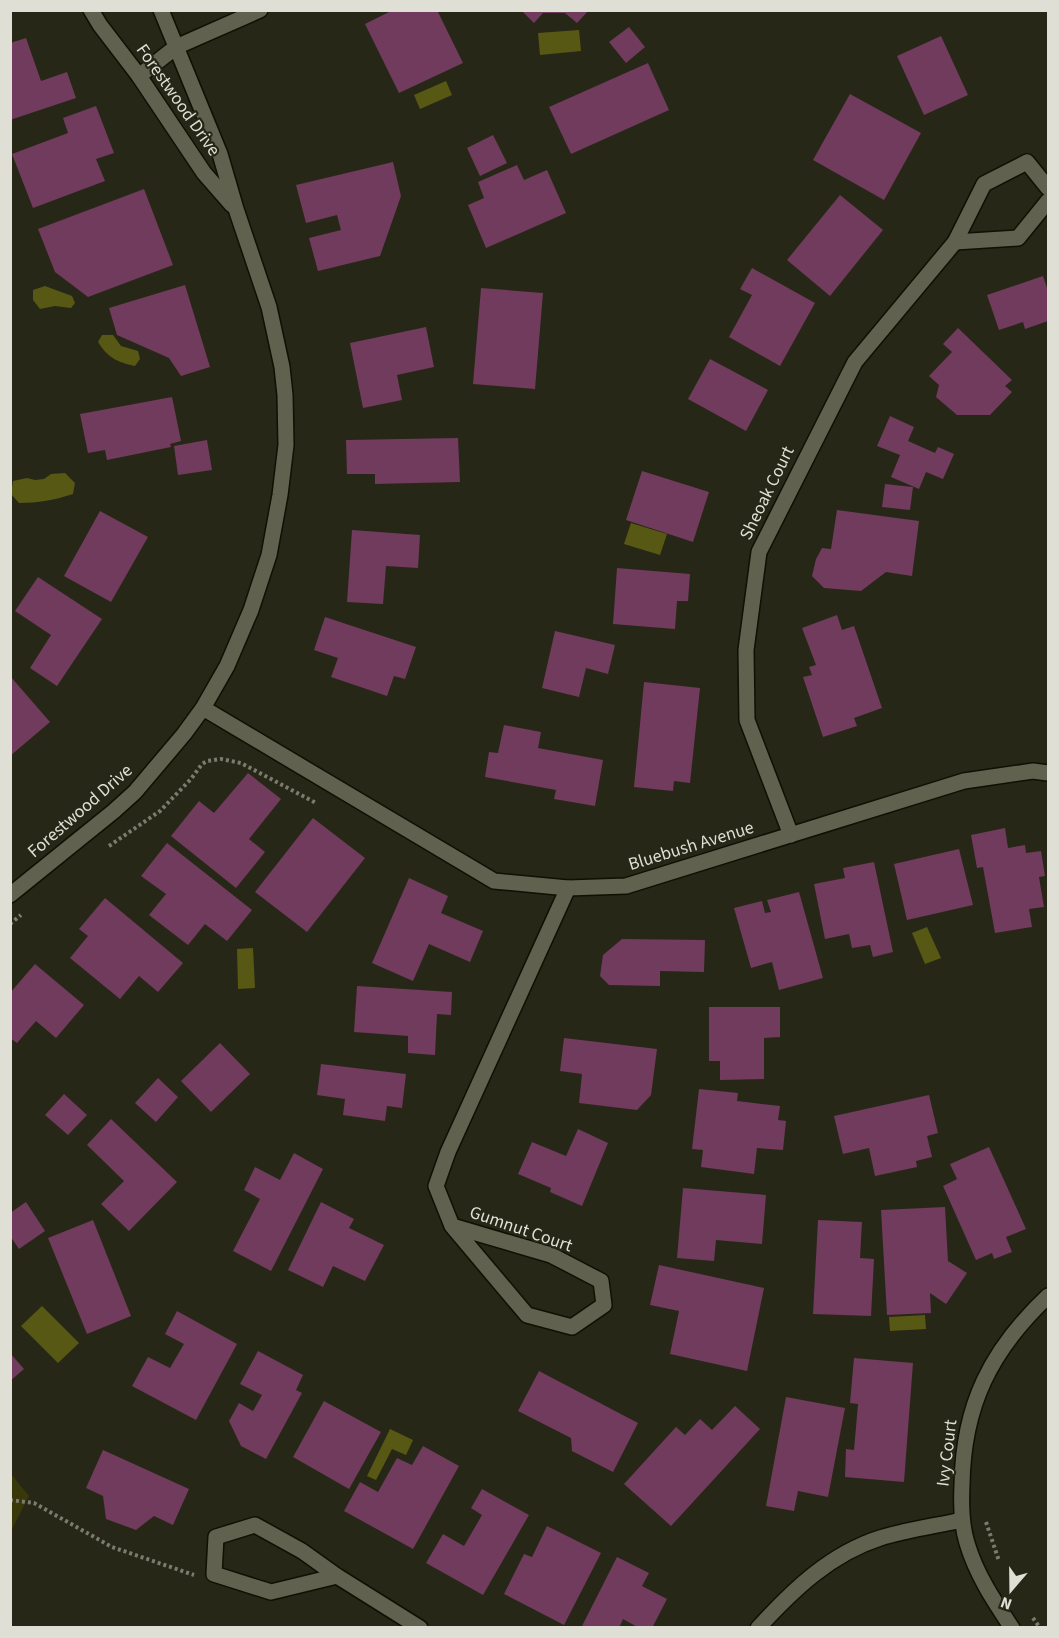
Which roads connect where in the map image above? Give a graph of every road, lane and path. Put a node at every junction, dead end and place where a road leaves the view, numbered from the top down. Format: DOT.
graph roads {
  1 [pos="92,10"];
  2 [pos="161,10"];
  3 [pos="260,10"];
  4 [pos="176,47"];
  5 [pos="139,76"];
  6 [pos="1048,188"];
  7 [pos="1048,201"];
  8 [pos="236,209"];
  9 [pos="955,242"];
  10 [pos="203,708"];
  11 [pos="1048,773"];
  12 [pos="321,806"];
  13 [pos="791,835"];
  14 [pos="101,851"];
  15 [pos="568,888"];
  16 [pos="10,895"];
  17 [pos="28,909"];
  18 [pos="10,924"];
  19 [pos="452,1226"];
  20 [pos="1048,1296"];
  21 [pos="985,1512"];
  22 [pos="962,1520"];
  23 [pos="1000,1564"];
  24 [pos="337,1576"];
  25 [pos="1029,1611"];
  26 [pos="420,1628"];
  27 [pos="758,1628"];
  28 [pos="1012,1628"];
  29 [pos="1040,1628"];
  1 -- 5 [label="street, Forestwood Drive"];
  2 -- 4 [label="street, Forestwood Drive"];
  3 -- 4 [label="street"];
  4 -- 5 [label="street"];
  4 -- 8 [label="street, Forestwood Drive"];
  5 -- 8 [label="street, Forestwood Drive"];
  6 -- 9 [label="street, Sheoak Court"];
  7 -- 9 [label="street"];
  8 -- 10 [label="street, Forestwood Drive"];
  9 -- 13 [label="street, Sheoak Court"];
  10 -- 15 [label="street, Bluebush Avenue"];
  10 -- 16 [label="street, Forestwood Drive"];
  11 -- 13 [label="street, Bluebush Avenue"];
  12 -- 14 [label="path"];
  13 -- 15 [label="street, Bluebush Avenue"];
  15 -- 19 [label="street, Gumnut Court"];
  17 -- 18 [label="path"];
  19 -- 19 [label="street, Gumnut Court"];
  20 -- 22 [label="street, Ivy Court"];
  21 -- 23 [label="path"];
  22 -- 27 [label="street"];
  22 -- 28 [label="street, Ivy Court"];
  24 -- 24 [label="street"];
  24 -- 26 [label="street"];
  25 -- 29 [label="path"];
}
